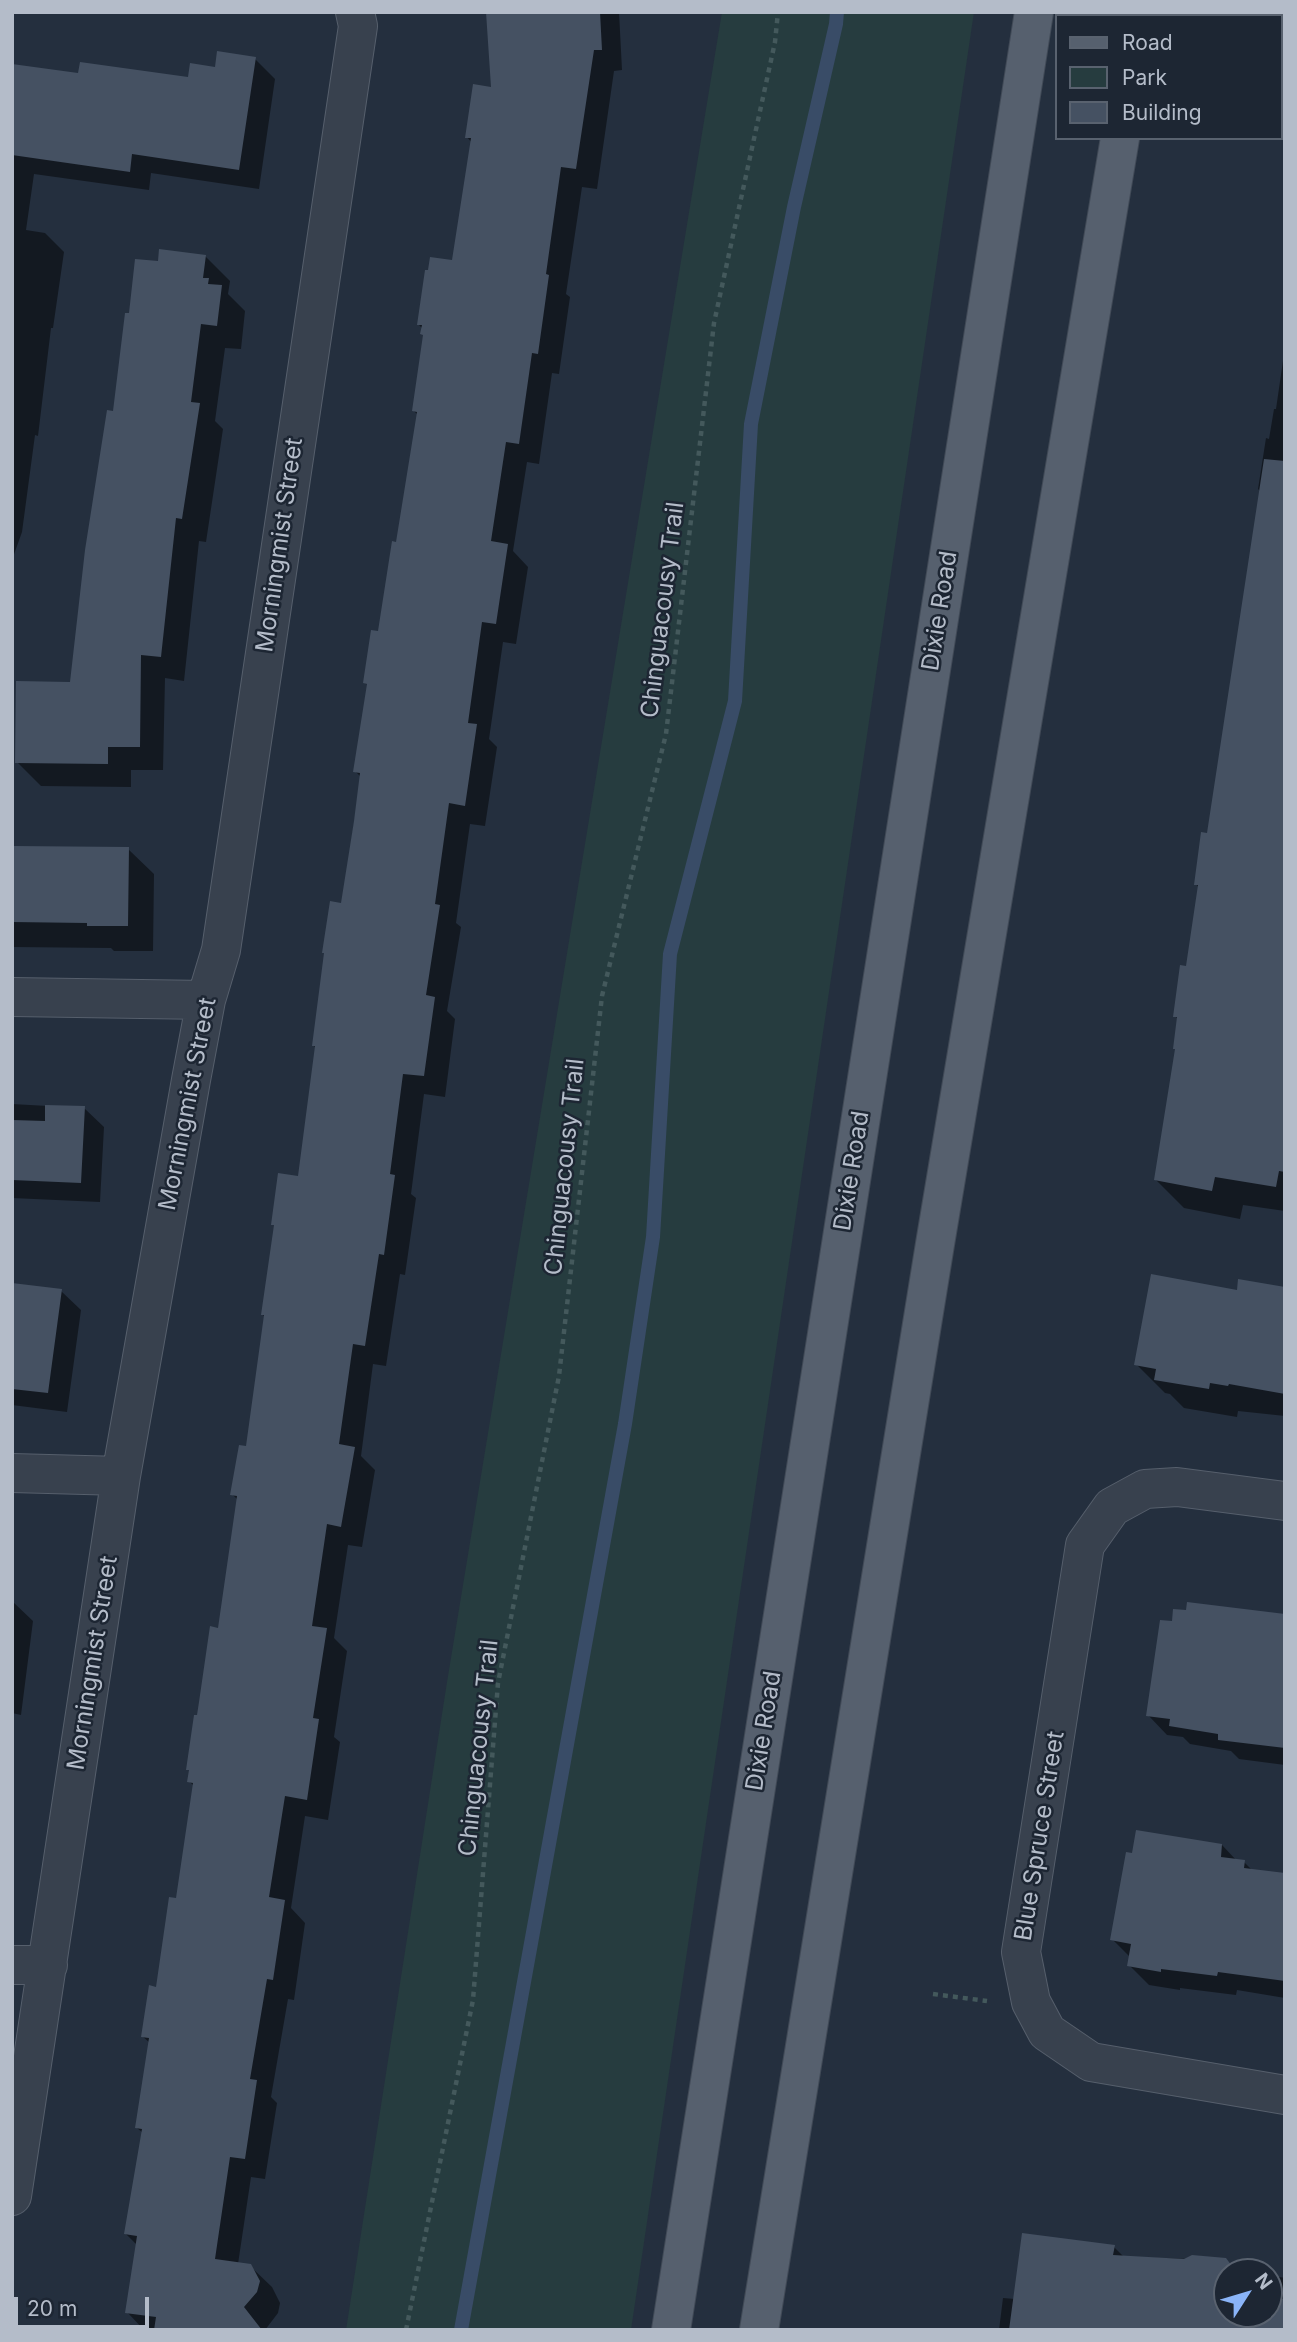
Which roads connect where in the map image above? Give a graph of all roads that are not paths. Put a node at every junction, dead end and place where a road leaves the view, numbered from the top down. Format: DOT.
graph roads {
  1 [pos="355,12"];
  2 [pos="1034,12"];
  3 [pos="1120,140"];
  4 [pos="12,997"];
  5 [pos="206,1000"];
  6 [pos="12,1473"];
  7 [pos="121,1476"];
  8 [pos="1285,1501"];
  9 [pos="30,1965"];
  10 [pos="1285,2095"];
  11 [pos="12,2196"];
  12 [pos="671,2330"];
  13 [pos="759,2330"];
  1 -- 5 [label="street, Morningmist Street"];
  2 -- 12 [label="main road, Dixie Road"];
  3 -- 13 [label="main road"];
  4 -- 5 [label="street"];
  5 -- 7 [label="street, Morningmist Street"];
  6 -- 7 [label="street"];
  7 -- 9 [label="street, Morningmist Street"];
  8 -- 10 [label="street, Blue Spruce Street"];
  9 -- 11 [label="street, Morningmist Street"];
}
